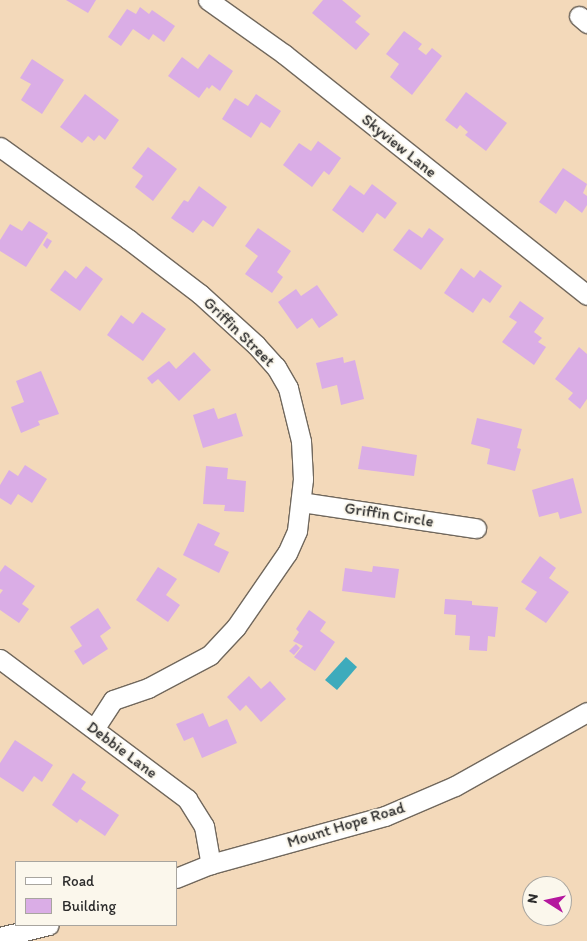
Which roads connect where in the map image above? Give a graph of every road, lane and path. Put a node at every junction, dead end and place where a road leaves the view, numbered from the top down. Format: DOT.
graph roads {
  1 [pos="208,0"];
  2 [pos="0,147"];
  3 [pos="587,295"];
  4 [pos="302,502"];
  5 [pos="476,528"];
  6 [pos="0,659"];
  7 [pos="587,712"];
  8 [pos="95,728"];
  9 [pos="212,864"];
  10 [pos="178,877"];
  11 [pos="44,926"];
  12 [pos="0,937"];
  1 -- 3 [label="street, Skyview Lane"];
  2 -- 4 [label="street, Griffin Street"];
  4 -- 5 [label="street, Griffin Circle"];
  4 -- 8 [label="street, Griffin Street"];
  6 -- 8 [label="street, Debbie Lane"];
  7 -- 9 [label="street, Mount Hope Road"];
  8 -- 9 [label="street, Debbie Lane"];
  9 -- 10 [label="street, Mount Hope Road"];
  11 -- 12 [label="street"];
}
